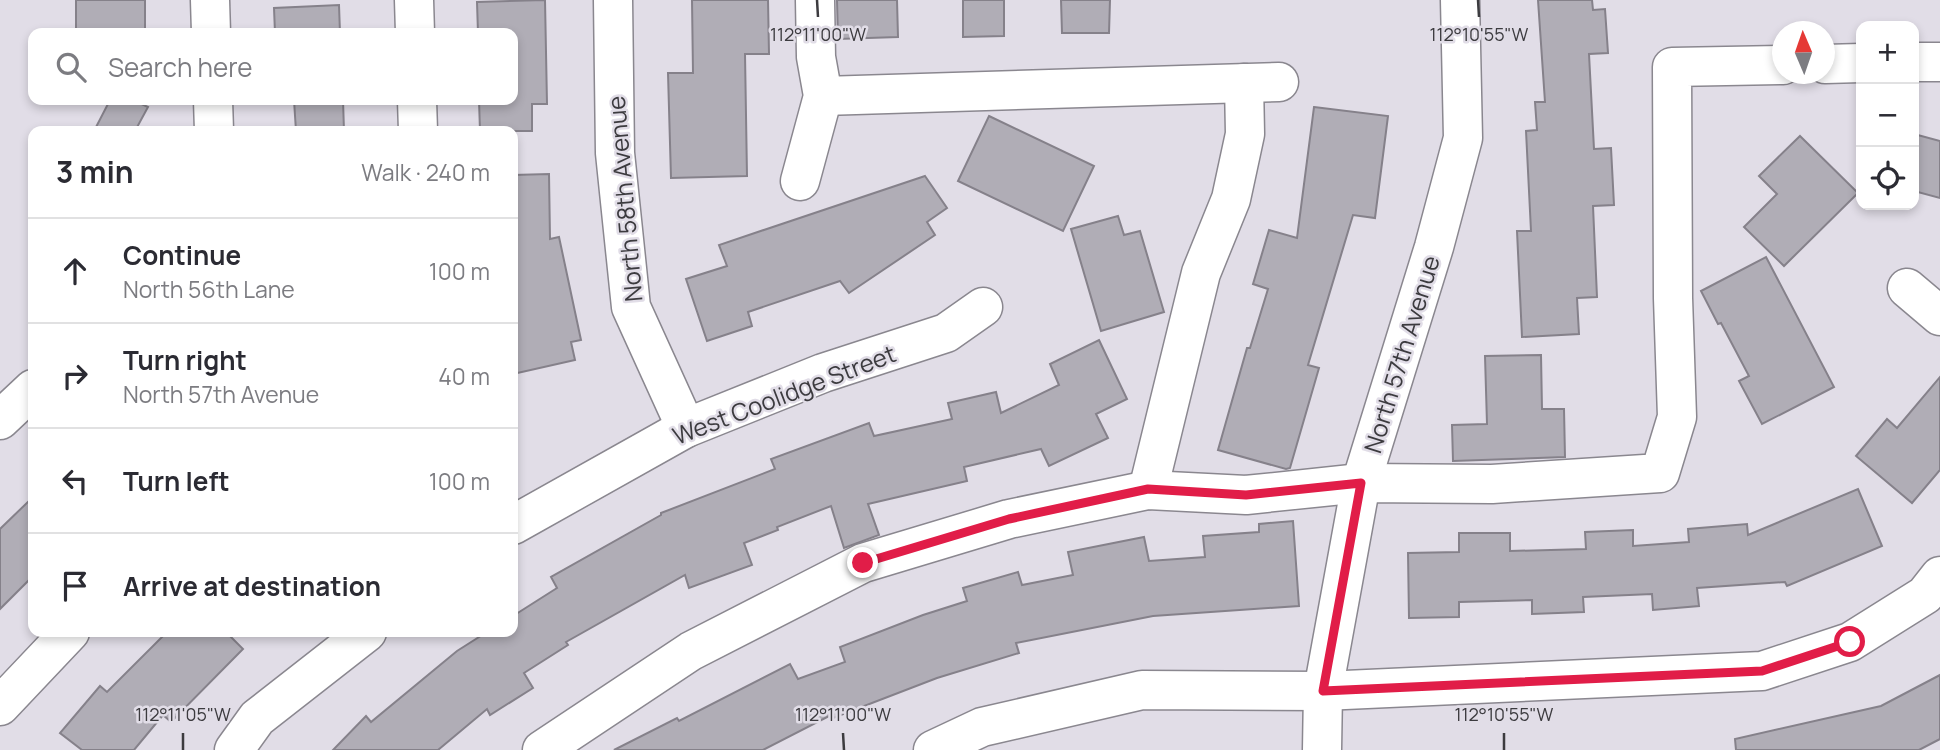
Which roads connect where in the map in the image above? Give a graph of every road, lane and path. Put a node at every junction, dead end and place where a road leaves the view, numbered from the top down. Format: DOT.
graph roads {
  1 [pos="210,0"];
  2 [pos="414,0"];
  3 [pos="614,0"];
  4 [pos="815,0"];
  5 [pos="1460,0"];
  6 [pos="211,28"];
  7 [pos="415,28"];
  8 [pos="1919,62"];
  9 [pos="1940,62"];
  10 [pos="1856,63"];
  11 [pos="1835,64"];
  12 [pos="1772,65"];
  13 [pos="823,96"];
  14 [pos="213,105"];
  15 [pos="417,105"];
  16 [pos="214,126"];
  17 [pos="418,126"];
  18 [pos="800,181"];
  19 [pos="1907,288"];
  20 [pos="983,307"];
  21 [pos="1940,316"];
  22 [pos="28,394"];
  23 [pos="0,420"];
  24 [pos="686,428"];
  25 [pos="1361,483"];
  26 [pos="1148,489"];
  27 [pos="518,522"];
  28 [pos="1940,576"];
  29 [pos="65,637"];
  30 [pos="361,637"];
  31 [pos="1323,691"];
  32 [pos="0,706"];
  33 [pos="234,750"];
  34 [pos="542,750"];
  35 [pos="933,750"];
  36 [pos="1322,750"];
  1 -- 6 [label="street"];
  2 -- 7 [label="street"];
  3 -- 24 [label="street, North 58th Avenue"];
  4 -- 13 [label="street"];
  5 -- 25 [label="street, North 57th Avenue"];
  8 -- 9 [label="street"];
  10 -- 11 [label="street"];
  12 -- 25 [label="street"];
  13 -- 18 [label="street"];
  13 -- 26 [label="street"];
  14 -- 16 [label="street"];
  15 -- 17 [label="street"];
  19 -- 21 [label="street"];
  20 -- 24 [label="street, West Coolidge Street"];
  22 -- 23 [label="street"];
  24 -- 27 [label="street, West Coolidge Street"];
  25 -- 26 [label="street"];
  25 -- 31 [label="street, North 57th Avenue"];
  26 -- 34 [label="street"];
  28 -- 31 [label="street"];
  29 -- 32 [label="street"];
  30 -- 33 [label="street"];
  31 -- 35 [label="street"];
  31 -- 36 [label="street, North 57th Avenue"];
}
